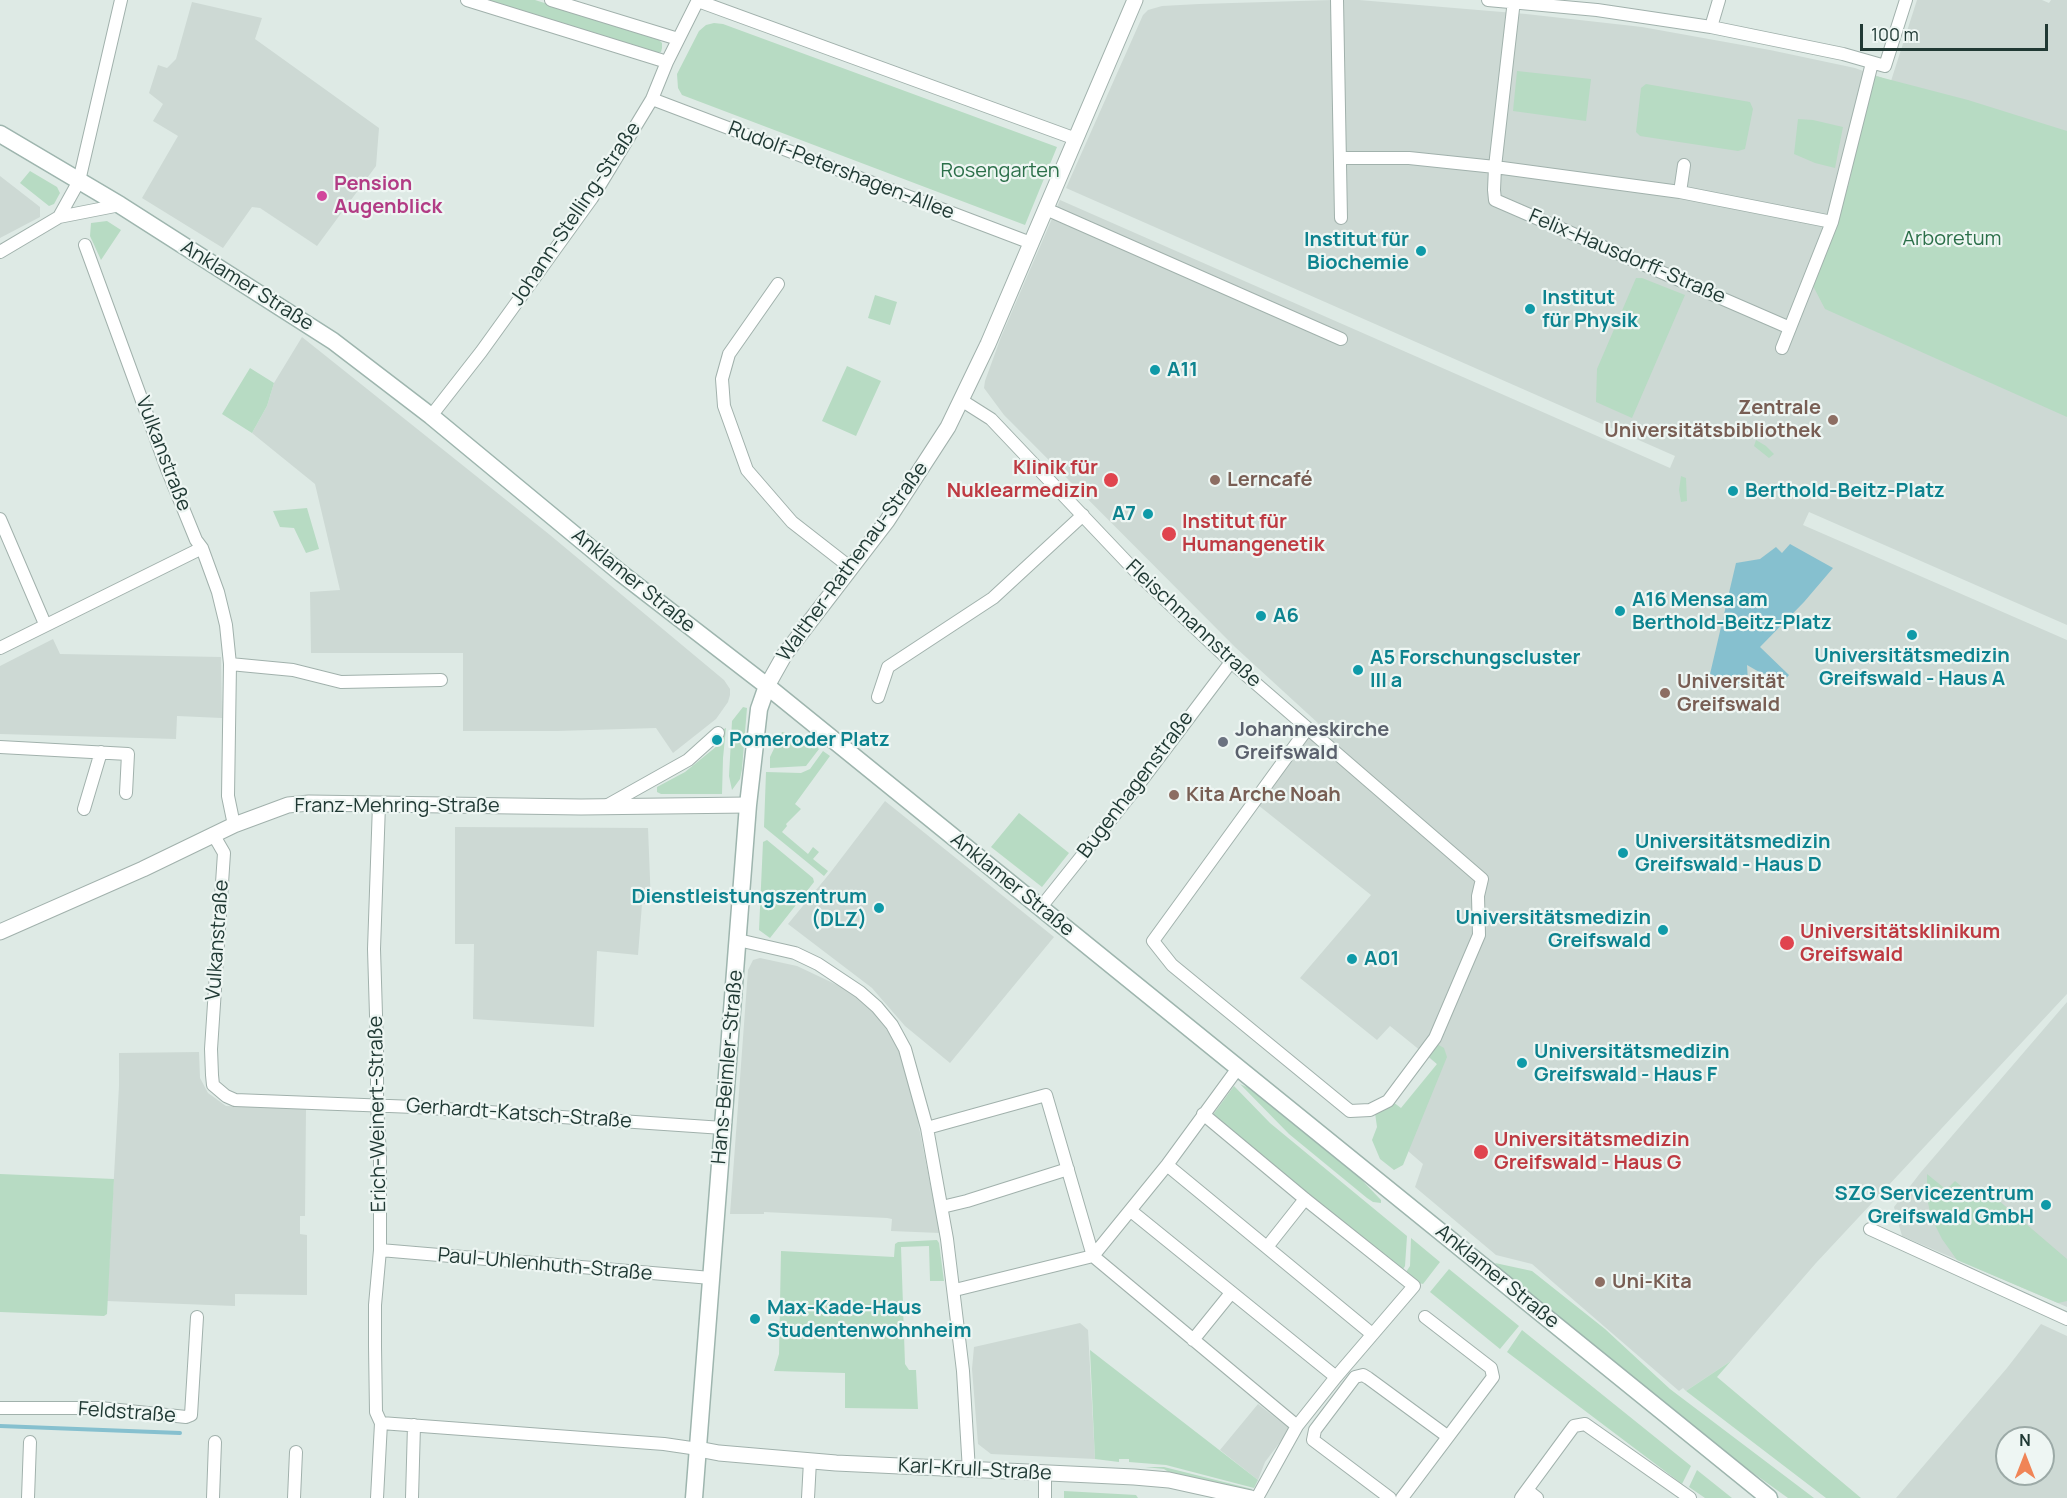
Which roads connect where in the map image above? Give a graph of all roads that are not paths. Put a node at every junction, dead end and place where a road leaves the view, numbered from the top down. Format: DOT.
graph roads {
  1 [pos="121,0"];
  2 [pos="466,0"];
  3 [pos="551,0"];
  4 [pos="698,0"];
  5 [pos="1135,0"];
  6 [pos="1337,0"];
  7 [pos="1488,0"];
  8 [pos="1719,0"];
  9 [pos="1906,0"];
  10 [pos="1514,1"];
  11 [pos="1711,27"];
  12 [pos="678,39"];
  13 [pos="667,62"];
  14 [pos="1872,63"];
  15 [pos="652,99"];
  16 [pos="0,134"];
  17 [pos="1077,139"];
  18 [pos="1340,158"];
  19 [pos="1684,165"];
  20 [pos="1495,166"];
  21 [pos="79,181"];
  22 [pos="1680,192"];
  23 [pos="120,205"];
  24 [pos="1046,209"];
  25 [pos="59,217"];
  26 [pos="1341,218"];
  27 [pos="1832,222"];
  28 [pos="1030,243"];
  29 [pos="86,245"];
  30 [pos="0,252"];
  31 [pos="778,284"];
  32 [pos="1790,328"];
  33 [pos="1341,339"];
  34 [pos="1782,348"];
  35 [pos="961,400"];
  36 [pos="431,416"];
  37 [pos="1083,515"];
  38 [pos="0,519"];
  39 [pos="202,548"];
  40 [pos="851,568"];
  41 [pos="45,624"];
  42 [pos="0,648"];
  43 [pos="1231,662"];
  44 [pos="230,664"];
  45 [pos="441,680"];
  46 [pos="767,686"];
  47 [pos="878,697"];
  48 [pos="1307,729"];
  49 [pos="718,733"];
  50 [pos="0,747"];
  51 [pos="101,752"];
  52 [pos="126,793"];
  53 [pos="379,804"];
  54 [pos="748,805"];
  55 [pos="606,806"];
  56 [pos="84,809"];
  57 [pos="234,825"];
  58 [pos="213,834"];
  59 [pos="1041,908"];
  60 [pos="0,932"];
  61 [pos="738,940"];
  62 [pos="211,1049"];
  63 [pos="1238,1068"];
  64 [pos="377,1105"];
  65 [pos="1203,1114"];
  66 [pos="723,1128"];
  67 [pos="927,1128"];
  68 [pos="1167,1165"];
  69 [pos="1068,1169"];
  70 [pos="1305,1199"];
  71 [pos="942,1207"];
  72 [pos="1131,1211"];
  73 [pos="1870,1229"];
  74 [pos="1267,1247"];
  75 [pos="380,1250"];
  76 [pos="1093,1256"];
  77 [pos="711,1278"];
  78 [pos="955,1290"];
  79 [pos="1231,1293"];
  80 [pos="197,1317"];
  81 [pos="1425,1317"];
  82 [pos="2067,1319"];
  83 [pos="1372,1334"];
  84 [pos="1193,1340"];
  85 [pos="1336,1377"];
  86 [pos="0,1408"];
  87 [pos="381,1423"];
  88 [pos="414,1425"];
  89 [pos="1297,1426"];
  90 [pos="1447,1436"];
  91 [pos="30,1442"];
  92 [pos="215,1442"];
  93 [pos="698,1449"];
  94 [pos="296,1452"];
  95 [pos="810,1461"];
  96 [pos="969,1471"];
  97 [pos="1045,1474"];
  98 [pos="1524,1494"];
  99 [pos="1765,1495"];
  100 [pos="1683,1496"];
  101 [pos="28,1498"];
  102 [pos="213,1498"];
  103 [pos="294,1498"];
  104 [pos="376,1498"];
  105 [pos="412,1498"];
  106 [pos="694,1498"];
  107 [pos="808,1498"];
  108 [pos="1045,1498"];
  109 [pos="1251,1498"];
  110 [pos="1257,1498"];
  111 [pos="1390,1498"];
  112 [pos="1402,1498"];
  113 [pos="1538,1498"];
  1 -- 21 [label="street"];
  2 -- 13 [label="street"];
  3 -- 12 [label="street"];
  4 -- 12 [label="street, Johann-Stelling-Straße"];
  4 -- 17 [label="street"];
  5 -- 17 [label="street, Walther-Rathenau-Straße"];
  6 -- 18 [label="street"];
  7 -- 10 [label="street"];
  8 -- 11 [label="street"];
  9 -- 14 [label="street"];
  10 -- 11 [label="street"];
  10 -- 20 [label="street, Felix-Hausdorff-Straße"];
  11 -- 14 [label="street"];
  12 -- 13 [label="street, Johann-Stelling-Straße"];
  13 -- 15 [label="street, Johann-Stelling-Straße"];
  14 -- 27 [label="street"];
  15 -- 28 [label="street, Rudolf-Petershagen-Allee"];
  15 -- 36 [label="street, Johann-Stelling-Straße"];
  16 -- 21 [label="main road, Anklamer Straße"];
  17 -- 24 [label="street, Walther-Rathenau-Straße"];
  18 -- 20 [label="street"];
  18 -- 26 [label="street"];
  19 -- 22 [label="street"];
  20 -- 22 [label="street"];
  20 -- 32 [label="street, Felix-Hausdorff-Straße"];
  21 -- 23 [label="main road, Anklamer Straße"];
  21 -- 25 [label="street"];
  22 -- 27 [label="street"];
  23 -- 25 [label="street"];
  23 -- 36 [label="main road, Anklamer Straße"];
  24 -- 28 [label="street, Walther-Rathenau-Straße"];
  24 -- 33 [label="street"];
  25 -- 30 [label="street"];
  27 -- 32 [label="street"];
  28 -- 35 [label="street, Walther-Rathenau-Straße"];
  29 -- 39 [label="street, Vulkanstraße"];
  31 -- 40 [label="street"];
  32 -- 34 [label="street"];
  35 -- 37 [label="street, Fleischmannstraße"];
  35 -- 40 [label="street, Walther-Rathenau-Straße"];
  36 -- 46 [label="main road, Anklamer Straße"];
  37 -- 43 [label="street, Fleischmannstraße"];
  37 -- 47 [label="street"];
  38 -- 41 [label="street"];
  39 -- 41 [label="street"];
  39 -- 44 [label="street, Vulkanstraße"];
  40 -- 46 [label="street, Walther-Rathenau-Straße"];
  41 -- 42 [label="street"];
  43 -- 48 [label="street, Fleischmannstraße"];
  43 -- 59 [label="street, Bugenhagenstraße"];
  44 -- 45 [label="street"];
  44 -- 57 [label="street, Vulkanstraße"];
  46 -- 54 [label="main road, Hans-Beimler-Straße"];
  46 -- 59 [label="main road, Anklamer Straße"];
  48 -- 48 [label="street, Fleischmannstraße"];
  49 -- 55 [label="street"];
  50 -- 51 [label="street"];
  51 -- 52 [label="street"];
  51 -- 56 [label="street"];
  53 -- 55 [label="street, Franz-Mehring-Straße"];
  53 -- 57 [label="street, Franz-Mehring-Straße"];
  53 -- 64 [label="street, Erich-Weinert-Straße"];
  54 -- 55 [label="street, Franz-Mehring-Straße"];
  54 -- 61 [label="main road, Hans-Beimler-Straße"];
  57 -- 58 [label="street, Franz-Mehring-Straße"];
  58 -- 60 [label="street, Franz-Mehring-Straße"];
  58 -- 62 [label="street, Vulkanstraße"];
  59 -- 63 [label="main road, Anklamer Straße"];
  61 -- 66 [label="main road, Hans-Beimler-Straße"];
  61 -- 67 [label="street"];
  62 -- 64 [label="street, Gerhardt-Katsch-Straße"];
  63 -- 65 [label="street"];
  63 -- 99 [label="main road, Anklamer Straße"];
  64 -- 66 [label="street, Gerhardt-Katsch-Straße"];
  64 -- 75 [label="street, Erich-Weinert-Straße"];
  65 -- 68 [label="street"];
  65 -- 70 [label="street"];
  66 -- 77 [label="main road, Hans-Beimler-Straße"];
  67 -- 69 [label="street"];
  67 -- 71 [label="street"];
  68 -- 72 [label="street"];
  68 -- 74 [label="street"];
  69 -- 71 [label="street"];
  69 -- 76 [label="street"];
  70 -- 74 [label="street"];
  70 -- 83 [label="street"];
  71 -- 78 [label="street"];
  72 -- 76 [label="street"];
  72 -- 79 [label="street"];
  73 -- 82 [label="street"];
  74 -- 83 [label="street"];
  75 -- 77 [label="street, Paul-Uhlenhuth-Straße"];
  75 -- 87 [label="street, Erich-Weinert-Straße"];
  76 -- 78 [label="street"];
  76 -- 84 [label="street"];
  77 -- 93 [label="main road, Hans-Beimler-Straße"];
  78 -- 96 [label="street"];
  79 -- 84 [label="street"];
  79 -- 85 [label="street"];
  80 -- 86 [label="street, Feldstraße"];
  81 -- 90 [label="street"];
  83 -- 85 [label="street"];
  84 -- 89 [label="street"];
  85 -- 89 [label="street"];
  87 -- 88 [label="street"];
  87 -- 104 [label="street, Erich-Weinert-Straße"];
  88 -- 93 [label="street"];
  88 -- 105 [label="street"];
  89 -- 110 [label="street"];
  90 -- 111 [label="street"];
  90 -- 112 [label="street"];
  91 -- 101 [label="street"];
  92 -- 102 [label="street"];
  93 -- 95 [label="street, Karl-Krull-Straße"];
  93 -- 106 [label="main road, Hans-Beimler-Straße"];
  94 -- 103 [label="street"];
  95 -- 96 [label="street, Karl-Krull-Straße"];
  95 -- 107 [label="street"];
  96 -- 97 [label="street, Karl-Krull-Straße"];
  97 -- 108 [label="street"];
  97 -- 109 [label="street, Karl-Krull-Straße"];
  98 -- 100 [label="street"];
  98 -- 113 [label="street"];
}
